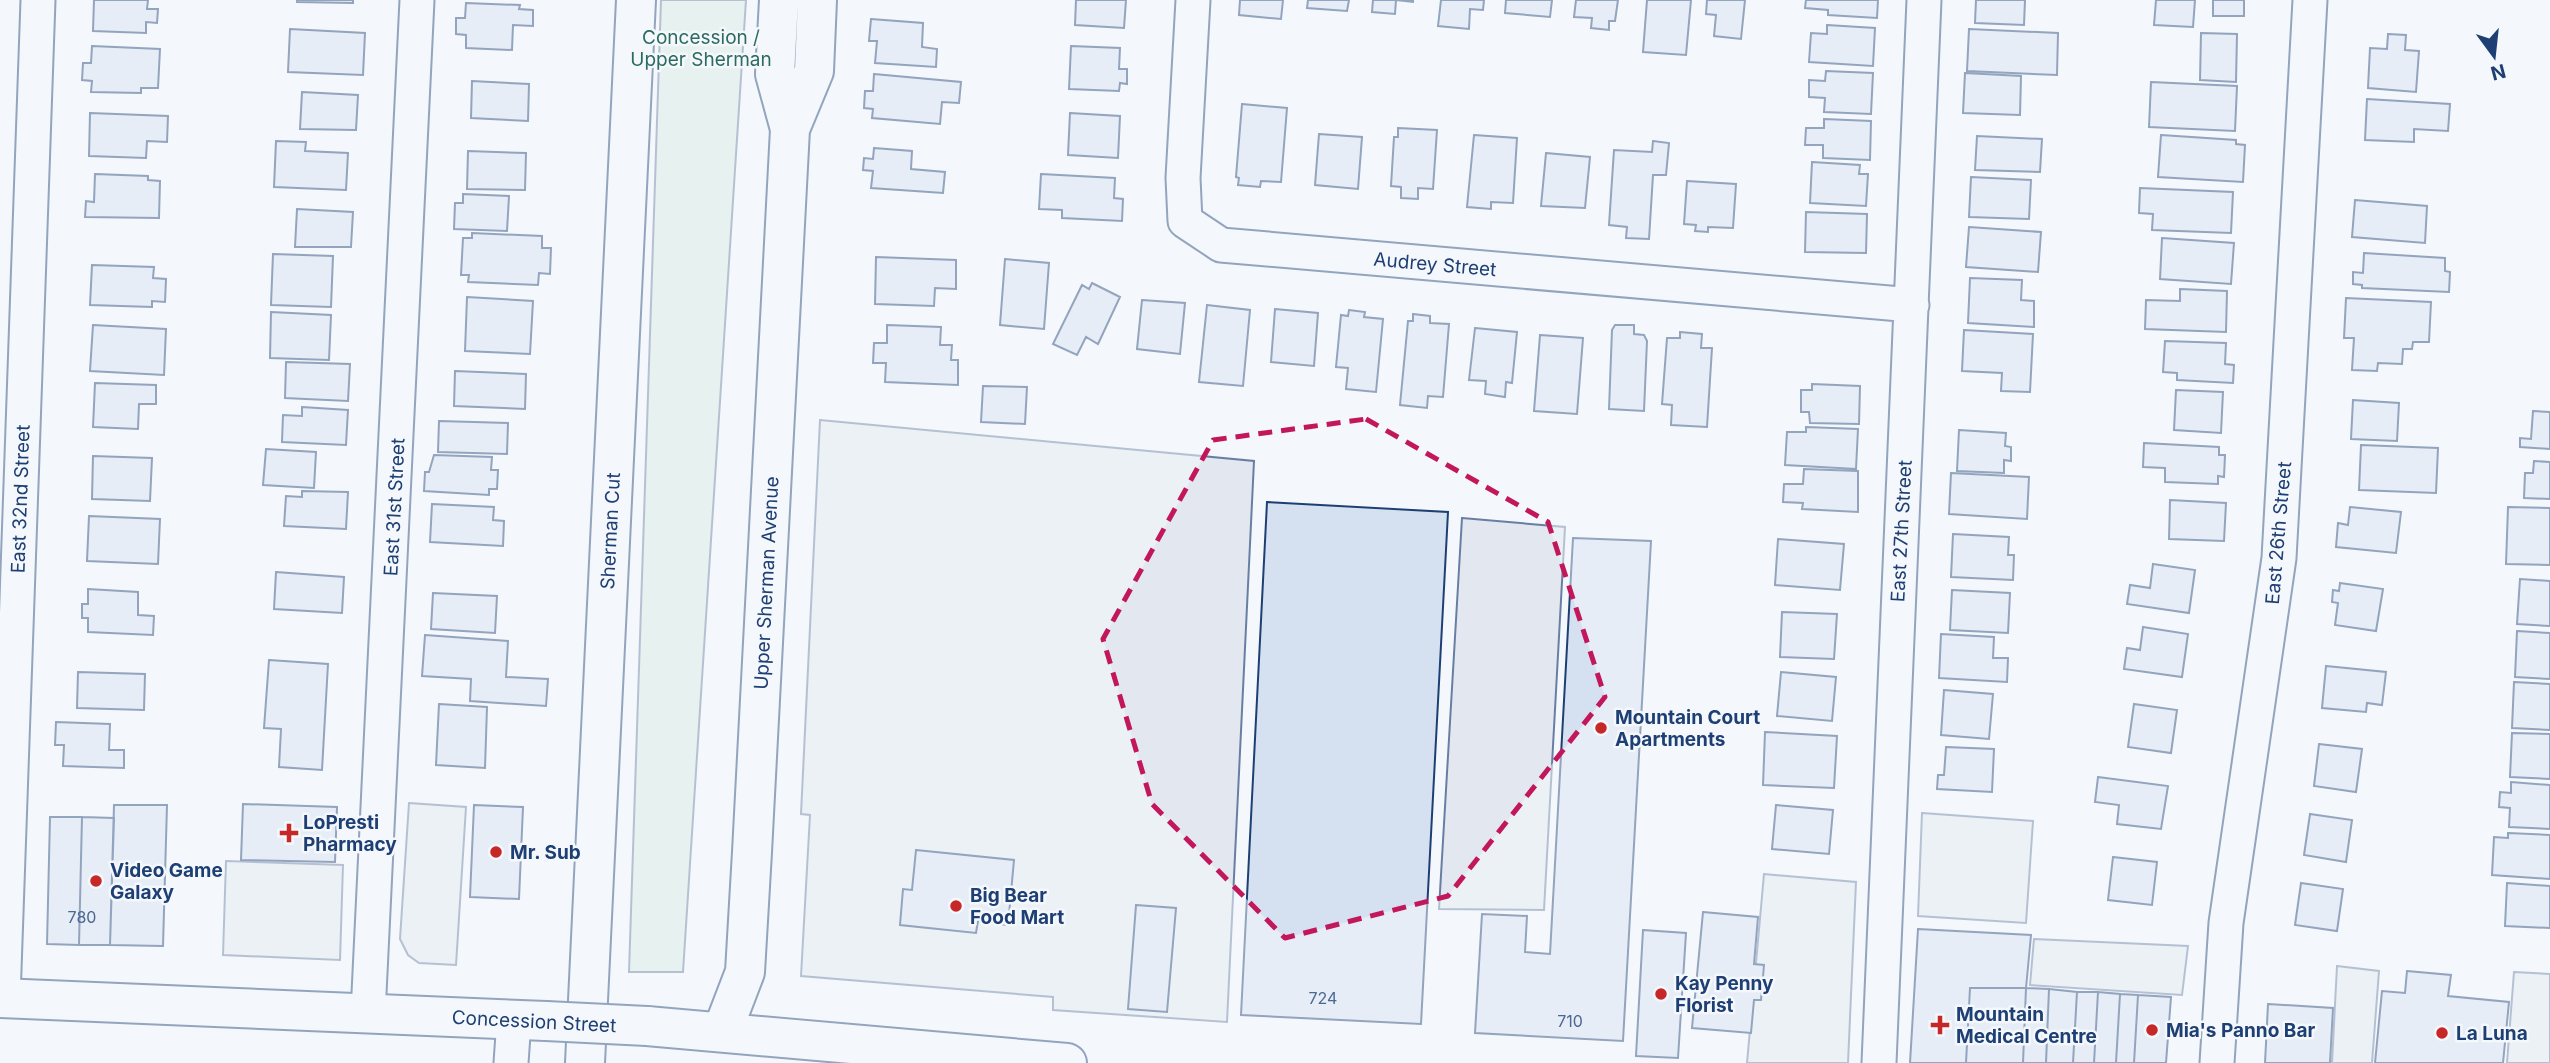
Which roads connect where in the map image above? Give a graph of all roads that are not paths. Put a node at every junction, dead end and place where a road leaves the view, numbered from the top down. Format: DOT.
graph roads {
  1 [pos="38,0"];
  2 [pos="417,0"];
  3 [pos="636,0"];
  4 [pos="779,0"];
  5 [pos="817,0"];
  6 [pos="1193,0"];
  7 [pos="1924,0"];
  8 [pos="2310,0"];
  9 [pos="790,129"];
  10 [pos="1912,305"];
  11 [pos="2,998"];
  12 [pos="368,1014"];
  13 [pos="530,1021"];
  14 [pos="722,1032"];
  15 [pos="511,1063"];
  16 [pos="585,1063"];
  17 [pos="1067,1063"];
  18 [pos="1879,1063"];
  19 [pos="2217,1063"];
  1 -- 11 [label="street, East 32nd Street"];
  2 -- 12 [label="street, East 31st Street"];
  3 -- 16 [label="main road, Sherman Cut"];
  4 -- 9 [label="main road, Upper Sherman Avenue"];
  5 -- 9 [label="main road, Upper Sherman Avenue"];
  6 -- 10 [label="street, Audrey Street"];
  7 -- 10 [label="street, East 27th Street"];
  8 -- 19 [label="street, East 26th Street"];
  9 -- 14 [label="main road, Upper Sherman Avenue"];
  10 -- 18 [label="street, East 27th Street"];
  11 -- 12 [label="main road, Concession Street"];
  12 -- 13 [label="main road, Concession Street"];
  13 -- 14 [label="main road, Concession Street, bridge"];
  13 -- 15 [label="street"];
  14 -- 17 [label="main road, Concession Street"];
}
